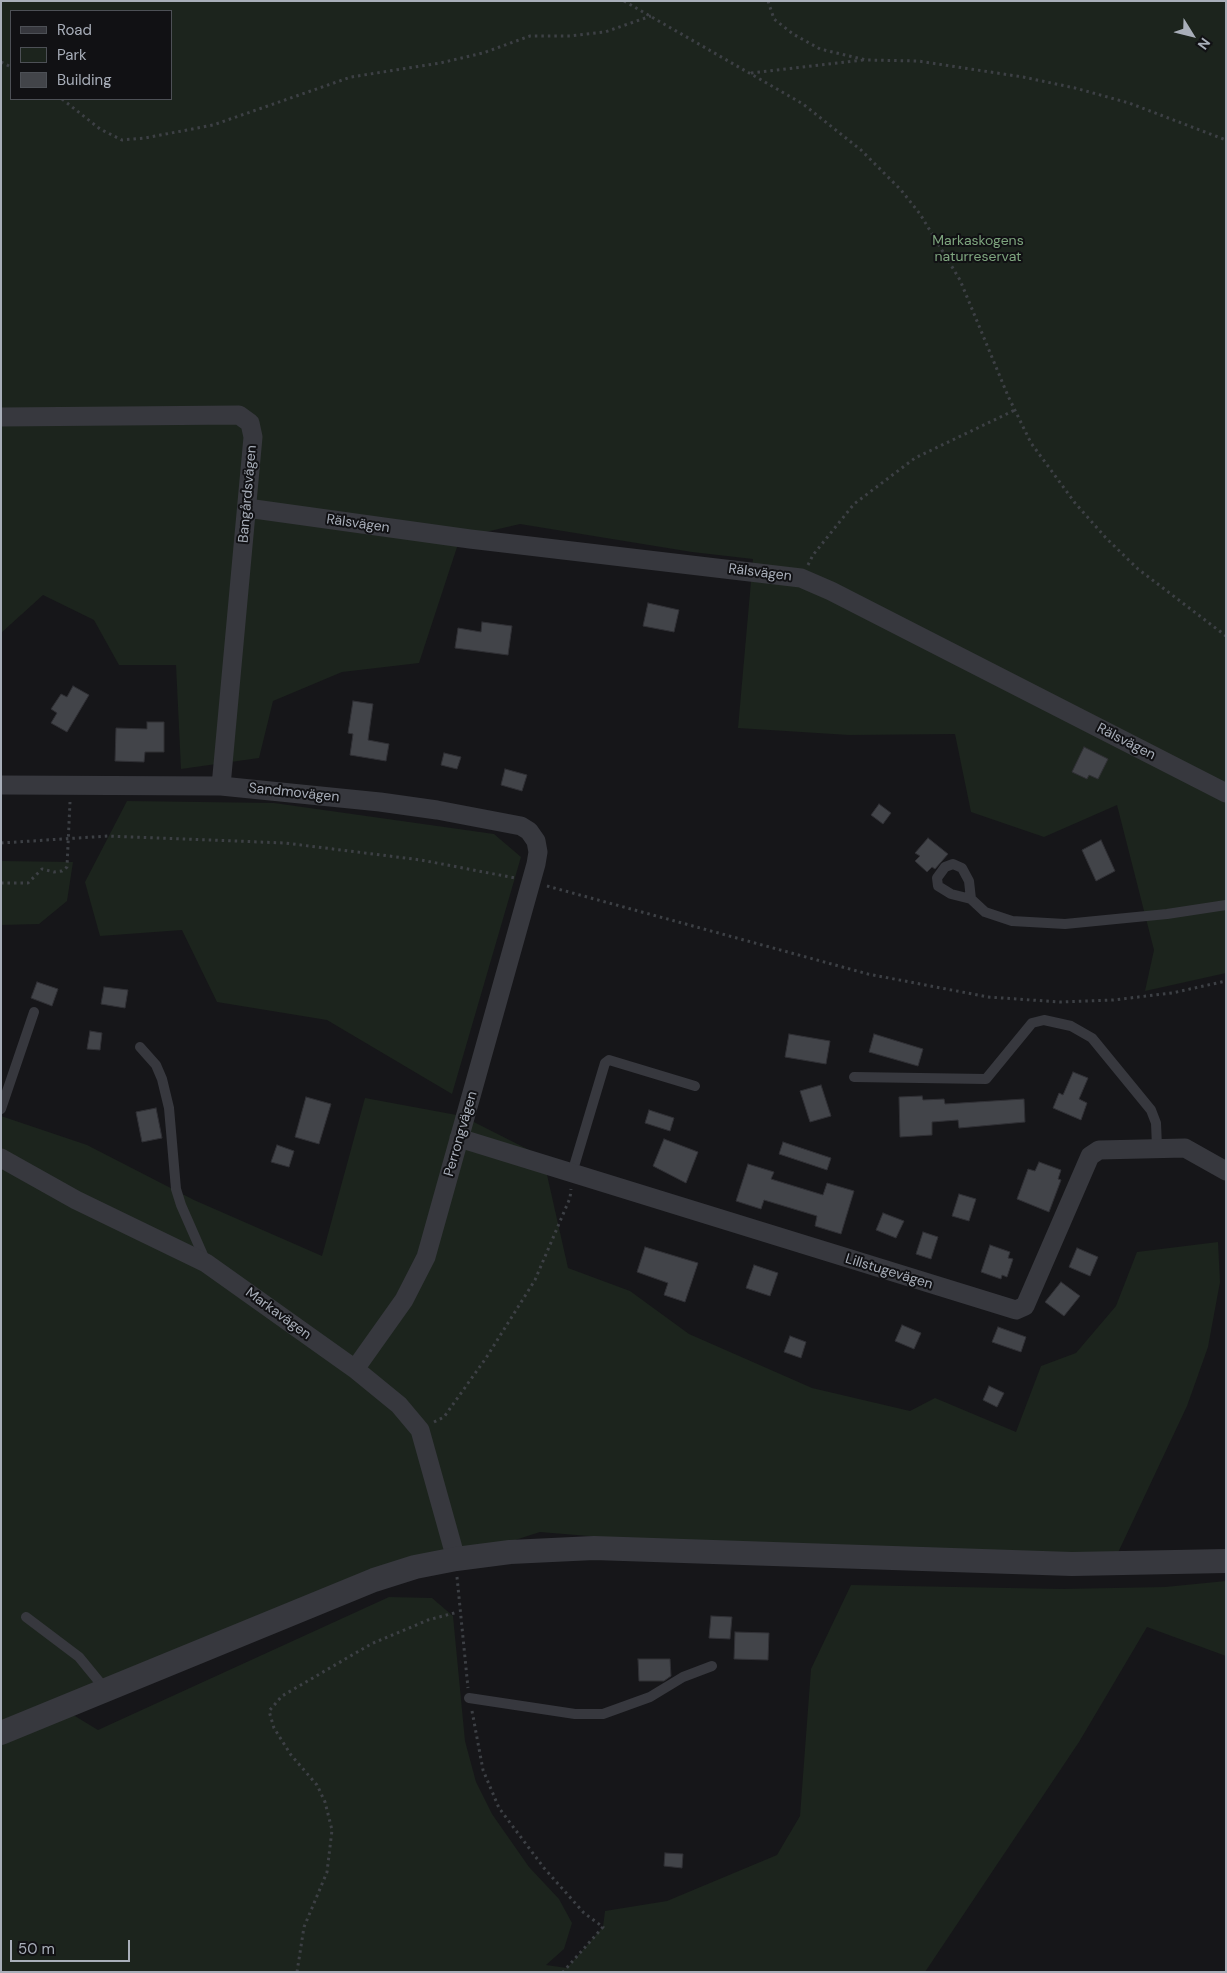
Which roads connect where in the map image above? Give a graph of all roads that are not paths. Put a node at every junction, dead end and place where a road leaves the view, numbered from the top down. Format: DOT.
graph roads {
  1 [pos="1,417"];
  2 [pos="247,508"];
  3 [pos="1,785"];
  4 [pos="222,786"];
  5 [pos="1226,793"];
  6 [pos="531,882"];
  7 [pos="971,899"];
  8 [pos="1226,905"];
  9 [pos="34,1012"];
  10 [pos="140,1047"];
  11 [pos="854,1078"];
  12 [pos="695,1086"];
  13 [pos="1,1109"];
  14 [pos="459,1138"];
  15 [pos="1157,1147"];
  16 [pos="1,1158"];
  17 [pos="1226,1171"];
  18 [pos="572,1173"];
  19 [pos="206,1263"];
  20 [pos="355,1369"];
  21 [pos="456,1559"];
  22 [pos="1226,1561"];
  23 [pos="26,1617"];
  24 [pos="712,1666"];
  25 [pos="107,1690"];
  26 [pos="469,1698"];
  27 [pos="1,1733"];
  1 -- 2 [label="street, Bangårdsvägen"];
  2 -- 4 [label="street, Bangårdsvägen"];
  2 -- 5 [label="street, Rälsvägen"];
  3 -- 4 [label="street, Sandmovägen"];
  4 -- 6 [label="street, Sandmovägen"];
  6 -- 14 [label="street, Perrongvägen"];
  7 -- 8 [label="lane"];
  9 -- 13 [label="lane"];
  10 -- 19 [label="lane"];
  11 -- 15 [label="lane"];
  12 -- 18 [label="lane"];
  14 -- 18 [label="street, Lillstugevägen"];
  14 -- 20 [label="street, Perrongvägen"];
  15 -- 17 [label="street, Lillstugevägen"];
  15 -- 18 [label="street, Lillstugevägen"];
  16 -- 19 [label="street, Markavägen"];
  19 -- 20 [label="street, Markavägen"];
  20 -- 21 [label="street, Markavägen"];
  21 -- 22 [label="street"];
  21 -- 25 [label="street"];
  23 -- 25 [label="lane"];
  24 -- 26 [label="lane"];
  25 -- 27 [label="street"];
}
